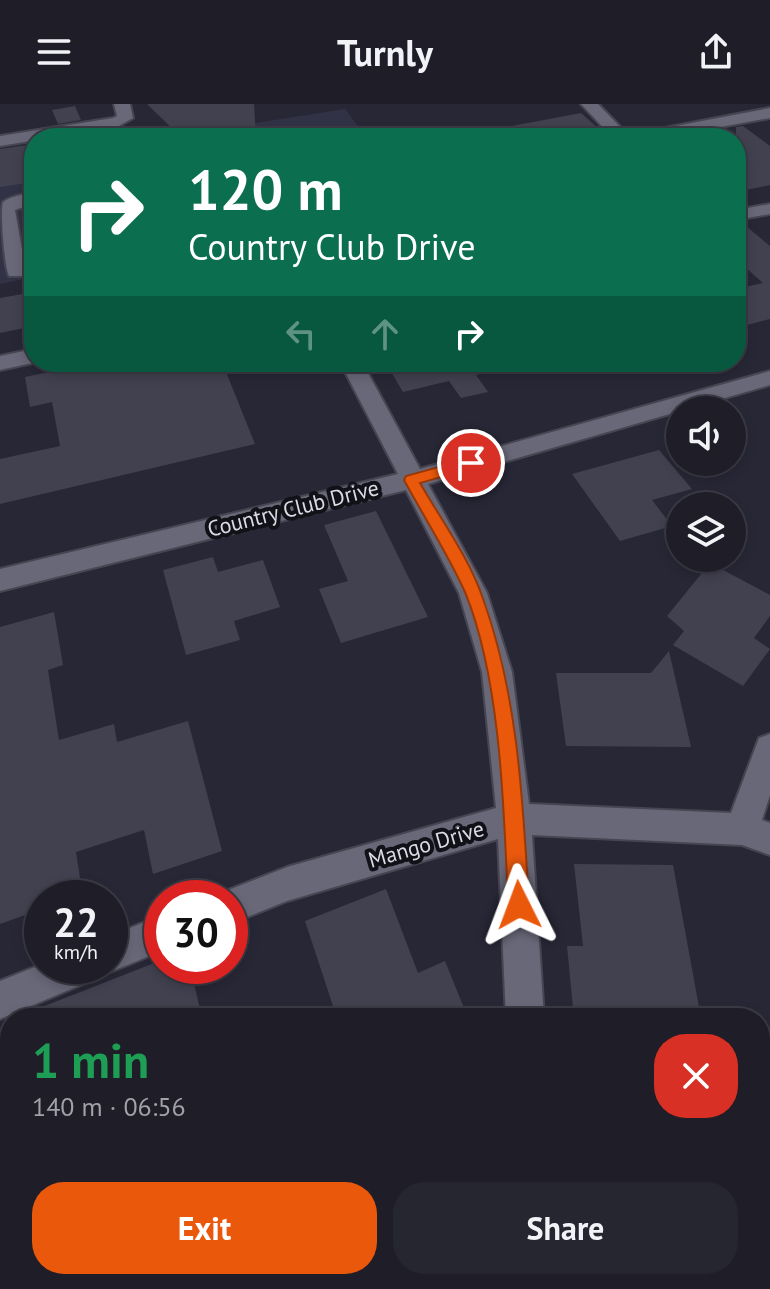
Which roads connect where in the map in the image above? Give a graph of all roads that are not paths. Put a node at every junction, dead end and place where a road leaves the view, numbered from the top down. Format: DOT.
graph roads {
  1 [pos="589,104"];
  2 [pos="761,104"];
  3 [pos="122,112"];
  4 [pos="770,112"];
  5 [pos="55,128"];
  6 [pos="612,128"];
  7 [pos="686,128"];
  8 [pos="24,135"];
  9 [pos="0,141"];
  10 [pos="24,199"];
  11 [pos="770,209"];
  12 [pos="746,213"];
  13 [pos="17,272"];
  14 [pos="24,358"];
  15 [pos="0,363"];
  16 [pos="356,372"];
  17 [pos="770,378"];
  18 [pos="411,480"];
  19 [pos="0,580"];
  20 [pos="770,748"];
  21 [pos="514,819"];
  22 [pos="756,834"];
  23 [pos="248,899"];
  24 [pos="39,984"];
  25 [pos="0,1000"];
  26 [pos="524,1008"];
  1 -- 6 [label="street"];
  2 -- 4 [label="street"];
  3 -- 5 [label="street"];
  4 -- 7 [label="street"];
  8 -- 9 [label="street"];
  10 -- 13 [label="street"];
  11 -- 12 [label="street"];
  14 -- 15 [label="street"];
  16 -- 18 [label="street"];
  17 -- 18 [label="street, Country Club Drive"];
  18 -- 19 [label="street, Country Club Drive"];
  18 -- 21 [label="street"];
  20 -- 22 [label="street"];
  21 -- 22 [label="street, Mango Drive"];
  21 -- 23 [label="street, Mango Drive"];
  21 -- 26 [label="street"];
  24 -- 25 [label="street"];
}
